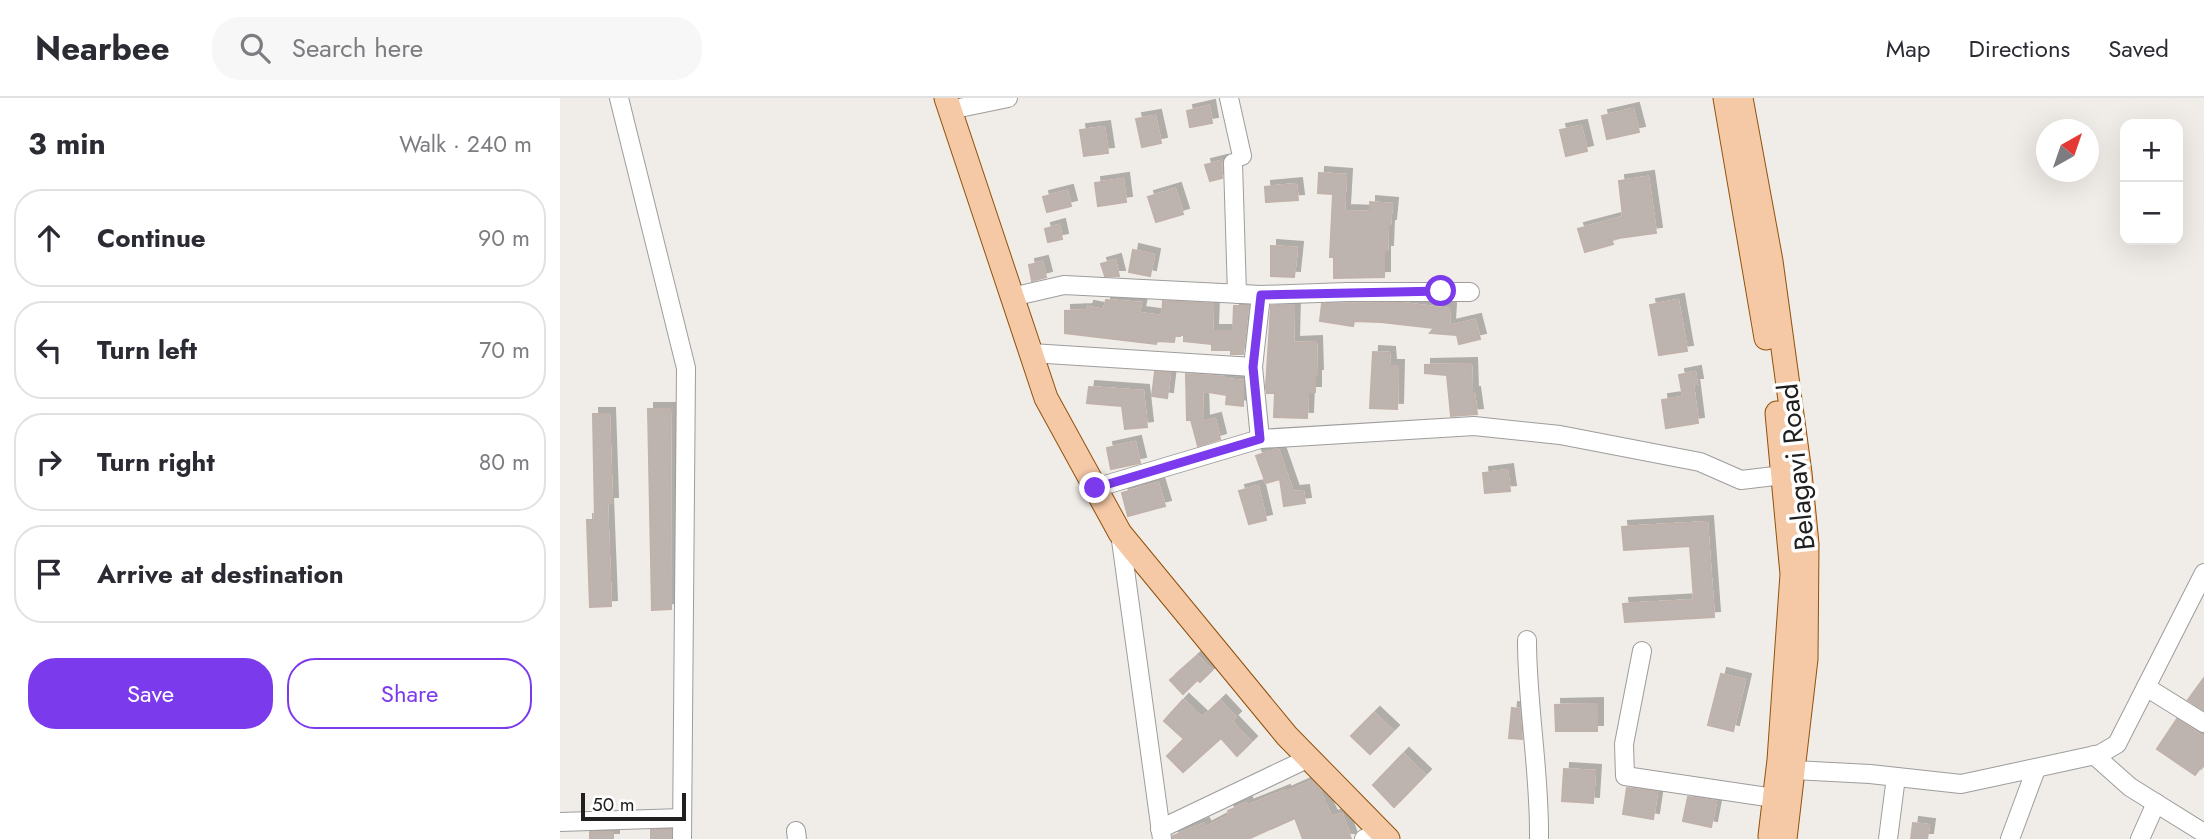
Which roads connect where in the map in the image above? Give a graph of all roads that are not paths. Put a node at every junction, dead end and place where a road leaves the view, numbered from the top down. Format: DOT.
graph roads {
  1 [pos="619,98"];
  2 [pos="1008,98"];
  3 [pos="1230,98"];
  4 [pos="1725,98"];
  5 [pos="1741,98"];
  6 [pos="948,104"];
  7 [pos="1470,292"];
  8 [pos="1237,294"];
  9 [pos="1261,295"];
  10 [pos="1012,297"];
  11 [pos="1031,353"];
  12 [pos="1253,367"];
  13 [pos="1260,439"];
  14 [pos="1783,475"];
  15 [pos="1095,488"];
  16 [pos="1120,533"];
  17 [pos="2204,573"];
  18 [pos="1527,640"];
  19 [pos="1642,651"];
  20 [pos="2146,687"];
  21 [pos="2204,723"];
  22 [pos="2094,755"];
  23 [pos="1309,758"];
  24 [pos="2036,769"];
  25 [pos="1794,770"];
  26 [pos="1896,777"];
  27 [pos="1774,799"];
  28 [pos="2156,803"];
  29 [pos="682,818"];
  30 [pos="560,822"];
  31 [pos="2204,833"];
  32 [pos="1161,834"];
  33 [pos="1378,836"];
  34 [pos="682,839"];
  35 [pos="1539,839"];
  36 [pos="1770,839"];
  37 [pos="1785,839"];
  38 [pos="1888,839"];
  39 [pos="2010,839"];
  40 [pos="2140,839"];
  1 -- 29 [label="street"];
  2 -- 6 [label="street"];
  3 -- 8 [label="street"];
  4 -- 14 [label="main road"];
  5 -- 25 [label="main road, Belagavi Road"];
  6 -- 10 [label="main road"];
  7 -- 9 [label="street"];
  8 -- 9 [label="street"];
  8 -- 10 [label="street"];
  9 -- 12 [label="street"];
  10 -- 11 [label="main road"];
  11 -- 12 [label="street"];
  11 -- 15 [label="main road"];
  12 -- 13 [label="street"];
  13 -- 14 [label="street"];
  13 -- 15 [label="street"];
  14 -- 27 [label="main road"];
  15 -- 16 [label="main road"];
  16 -- 23 [label="main road"];
  16 -- 32 [label="street"];
  17 -- 20 [label="street"];
  18 -- 35 [label="street"];
  19 -- 27 [label="street"];
  20 -- 21 [label="street"];
  20 -- 22 [label="street"];
  22 -- 24 [label="street"];
  22 -- 28 [label="street"];
  23 -- 32 [label="street"];
  23 -- 33 [label="main road"];
  24 -- 26 [label="street"];
  24 -- 39 [label="street"];
  25 -- 26 [label="street"];
  25 -- 37 [label="main road, Belagavi Road"];
  26 -- 38 [label="street"];
  27 -- 36 [label="main road"];
  28 -- 31 [label="street"];
  28 -- 40 [label="street"];
  29 -- 30 [label="street"];
  29 -- 34 [label="street"];
}
